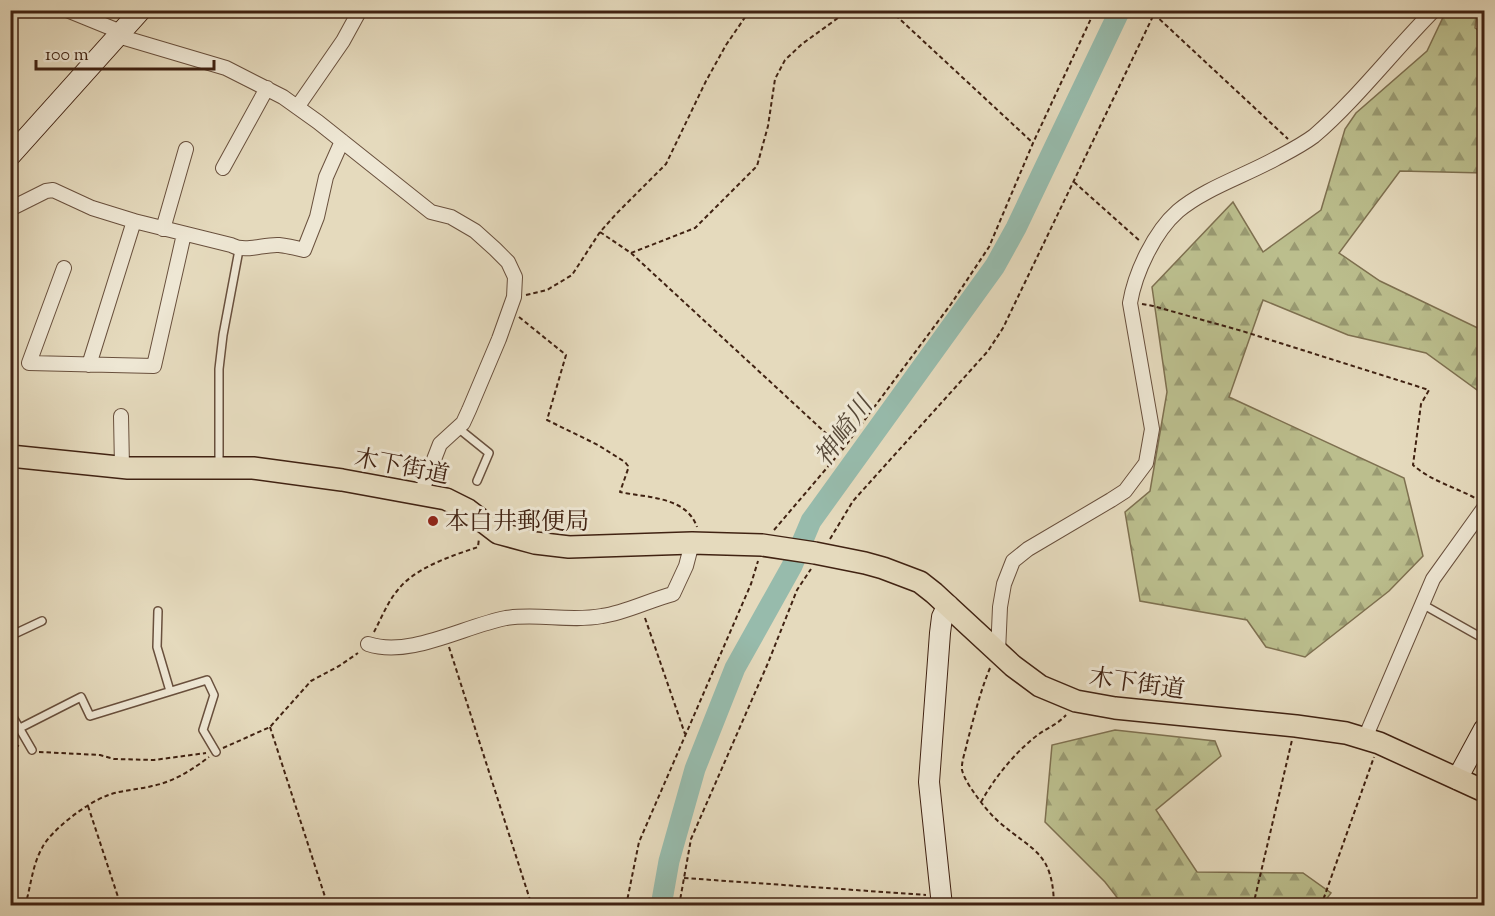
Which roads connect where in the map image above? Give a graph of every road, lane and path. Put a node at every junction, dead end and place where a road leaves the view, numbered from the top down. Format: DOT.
graph roads {
  1 [pos="67,10"];
  2 [pos="141,10"];
  3 [pos="360,10"];
  4 [pos="750,10"];
  5 [pos="849,10"];
  6 [pos="890,10"];
  7 [pos="1095,10"];
  8 [pos="1434,10"];
  9 [pos="1155,12"];
  10 [pos="120,34"];
  11 [pos="267,88"];
  12 [pos="298,106"];
  13 [pos="342,141"];
  14 [pos="1033,143"];
  15 [pos="1296,148"];
  16 [pos="186,149"];
  17 [pos="10,156"];
  18 [pos="223,168"];
  19 [pos="1074,182"];
  20 [pos="10,209"];
  21 [pos="134,221"];
  22 [pos="163,229"];
  23 [pos="600,232"];
  24 [pos="184,234"];
  25 [pos="239,250"];
  26 [pos="1149,250"];
  27 [pos="632,253"];
  28 [pos="64,268"];
  29 [pos="512,303"];
  30 [pos="1130,303"];
  31 [pos="89,365"];
  32 [pos="121,416"];
  33 [pos="458,428"];
  34 [pos="843,449"];
  35 [pos="10,456"];
  36 [pos="122,467"];
  37 [pos="219,468"];
  38 [pos="477,481"];
  39 [pos="421,493"];
  40 [pos="1485,505"];
  41 [pos="482,522"];
  42 [pos="698,543"];
  43 [pos="767,545"];
  44 [pos="818,553"];
  45 [pos="641,604"];
  46 [pos="1422,604"];
  47 [pos="948,605"];
  48 [pos="158,611"];
  49 [pos="42,621"];
  50 [pos="10,636"];
  51 [pos="446,636"];
  52 [pos="1485,639"];
  53 [pos="368,644"];
  54 [pos="998,652"];
  55 [pos="170,691"];
  56 [pos="1076,701"];
  57 [pos="10,711"];
  58 [pos="1296,726"];
  59 [pos="270,727"];
  60 [pos="20,728"];
  61 [pos="1485,729"];
  62 [pos="686,736"];
  63 [pos="1372,740"];
  64 [pos="10,744"];
  65 [pos="32,750"];
  66 [pos="216,752"];
  67 [pos="1457,779"];
  68 [pos="1485,791"];
  69 [pos="981,802"];
  70 [pos="88,806"];
  71 [pos="684,878"];
  72 [pos="941,901"];
  73 [pos="25,906"];
  74 [pos="122,906"];
  75 [pos="328,906"];
  76 [pos="532,906"];
  77 [pos="626,906"];
  78 [pos="679,906"];
  79 [pos="1054,906"];
  80 [pos="1253,906"];
  81 [pos="1321,906"];
  1 -- 10 [label="street"];
  2 -- 10 [label="street"];
  3 -- 12 [label="street"];
  4 -- 23 [label="path"];
  5 -- 27 [label="path"];
  6 -- 14 [label="path"];
  7 -- 14 [label="path"];
  8 -- 15 [label="street"];
  9 -- 15 [label="path"];
  9 -- 19 [label="path"];
  10 -- 11 [label="street"];
  10 -- 17 [label="street"];
  11 -- 12 [label="street"];
  11 -- 18 [label="street"];
  12 -- 13 [label="street"];
  13 -- 25 [label="street"];
  13 -- 29 [label="street"];
  14 -- 34 [label="path"];
  15 -- 26 [label="street"];
  16 -- 22 [label="street"];
  19 -- 26 [label="path"];
  19 -- 44 [label="path"];
  20 -- 21 [label="street"];
  21 -- 22 [label="street"];
  21 -- 31 [label="street"];
  22 -- 24 [label="street"];
  23 -- 27 [label="path"];
  23 -- 29 [label="path"];
  24 -- 25 [label="street"];
  24 -- 31 [label="street"];
  25 -- 37 [label="lane"];
  26 -- 30 [label="street"];
  27 -- 34 [label="path"];
  28 -- 31 [label="street"];
  29 -- 33 [label="street"];
  29 -- 42 [label="path"];
  30 -- 40 [label="path"];
  30 -- 54 [label="street"];
  32 -- 36 [label="street"];
  33 -- 38 [label="lane"];
  33 -- 39 [label="street"];
  34 -- 43 [label="path"];
  35 -- 36 [label="main road, 木下街道"];
  36 -- 37 [label="main road, 木下街道"];
  37 -- 39 [label="main road, 木下街道"];
  39 -- 41 [label="main road, 木下街道"];
  40 -- 46 [label="street"];
  41 -- 42 [label="main road, 木下街道"];
  41 -- 53 [label="path"];
  42 -- 43 [label="main road, 木下街道"];
  42 -- 45 [label="street"];
  43 -- 44 [label="main road, 木下街道"];
  43 -- 62 [label="path"];
  44 -- 47 [label="main road, 木下街道"];
  44 -- 71 [label="path"];
  45 -- 51 [label="street"];
  45 -- 62 [label="path"];
  46 -- 52 [label="lane"];
  46 -- 63 [label="street"];
  47 -- 54 [label="main road, 木下街道"];
  47 -- 72 [label="street"];
  48 -- 55 [label="lane"];
  49 -- 50 [label="lane"];
  51 -- 53 [label="street"];
  51 -- 76 [label="path"];
  53 -- 59 [label="path"];
  54 -- 56 [label="main road, 木下街道"];
  54 -- 69 [label="path"];
  55 -- 60 [label="lane"];
  55 -- 66 [label="lane"];
  56 -- 58 [label="main road, 木下街道"];
  56 -- 69 [label="path"];
  57 -- 60 [label="lane"];
  58 -- 63 [label="main road, 木下街道"];
  58 -- 80 [label="path"];
  59 -- 66 [label="path"];
  59 -- 75 [label="path"];
  60 -- 65 [label="lane"];
  61 -- 67 [label="street"];
  62 -- 77 [label="path"];
  63 -- 67 [label="main road, 木下街道"];
  63 -- 81 [label="path"];
  64 -- 65 [label="path"];
  65 -- 66 [label="path"];
  66 -- 70 [label="path"];
  67 -- 68 [label="main road, 木下街道"];
  69 -- 79 [label="path"];
  70 -- 73 [label="path"];
  70 -- 74 [label="path"];
  71 -- 72 [label="path"];
  71 -- 78 [label="path"];
}
